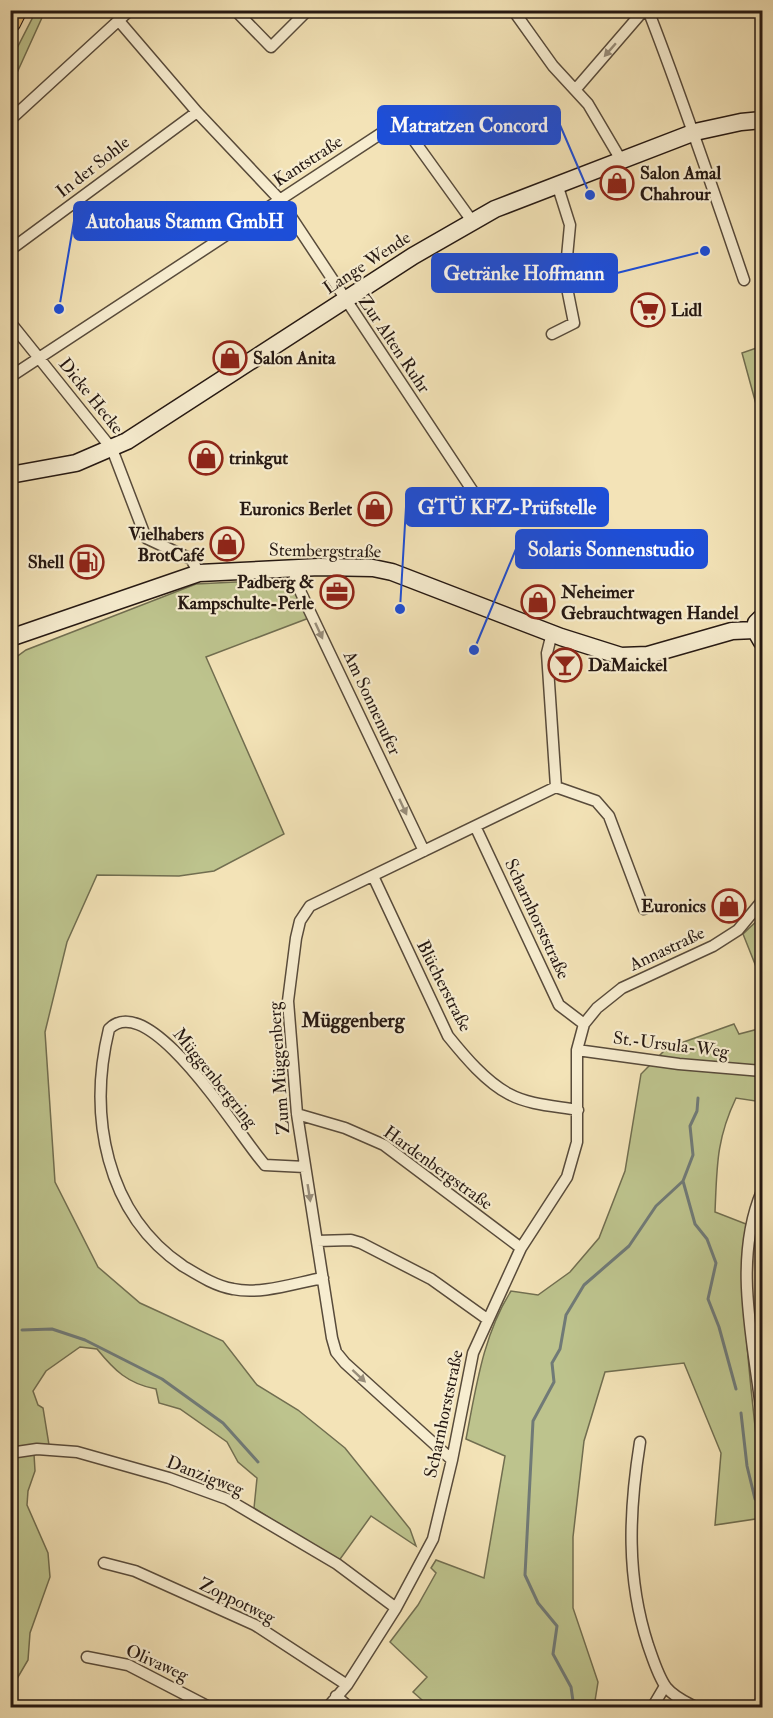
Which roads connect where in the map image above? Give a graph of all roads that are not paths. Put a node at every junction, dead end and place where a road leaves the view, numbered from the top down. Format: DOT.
graph roads {
  1 [pos="16,10"];
  2 [pos="130,10"];
  3 [pos="235,10"];
  4 [pos="308,10"];
  5 [pos="513,10"];
  6 [pos="646,10"];
  7 [pos="119,21"];
  8 [pos="10,22"];
  9 [pos="575,90"];
  10 [pos="197,112"];
  11 [pos="10,120"];
  12 [pos="762,120"];
  13 [pos="695,132"];
  14 [pos="621,160"];
  15 [pos="557,184"];
  16 [pos="280,200"];
  17 [pos="472,221"];
  18 [pos="10,250"];
  19 [pos="744,280"];
  20 [pos="345,301"];
  21 [pos="10,322"];
  22 [pos="552,334"];
  23 [pos="40,358"];
  24 [pos="10,377"];
  25 [pos="112,448"];
  26 [pos="10,475"];
  27 [pos="476,496"];
  28 [pos="299,568"];
  29 [pos="199,573"];
  30 [pos="98,609"];
  31 [pos="760,629"];
  32 [pos="552,633"];
  33 [pos="10,638"];
  34 [pos="10,650"];
  35 [pos="556,787"];
  36 [pos="476,828"];
  37 [pos="424,851"];
  38 [pos="373,876"];
  39 [pos="760,908"];
  40 [pos="644,909"];
  41 [pos="584,1024"];
  42 [pos="577,1050"];
  43 [pos="762,1071"];
  44 [pos="578,1110"];
  45 [pos="297,1114"];
  46 [pos="305,1167"];
  47 [pos="762,1191"];
  48 [pos="317,1240"];
  49 [pos="521,1248"];
  50 [pos="323,1278"];
  51 [pos="487,1319"];
  52 [pos="762,1416"];
  53 [pos="640,1442"];
  54 [pos="10,1453"];
  55 [pos="452,1460"];
  56 [pos="104,1563"];
  57 [pos="396,1608"];
  58 [pos="87,1657"];
  59 [pos="347,1685"];
  60 [pos="665,1686"];
  61 [pos="336,1696"];
  62 [pos="762,1697"];
  63 [pos="211,1707"];
  64 [pos="327,1707"];
  65 [pos="350,1707"];
  66 [pos="652,1707"];
  67 [pos="697,1707"];
  68 [pos="759,1707"];
  1 -- 8 [label="highway"];
  2 -- 7 [label="street"];
  3 -- 4 [label="street"];
  5 -- 9 [label="street"];
  6 -- 9 [label="street, one-way"];
  6 -- 13 [label="street"];
  7 -- 10 [label="street, Zur Alten Ruhr"];
  7 -- 11 [label="street"];
  9 -- 14 [label="street"];
  10 -- 16 [label="street, Zur Alten Ruhr"];
  10 -- 18 [label="street, In der Sohle"];
  12 -- 13 [label="street, Lange Wende"];
  13 -- 14 [label="street, Lange Wende"];
  13 -- 19 [label="street"];
  14 -- 15 [label="street, Lange Wende"];
  15 -- 17 [label="street, Lange Wende"];
  15 -- 22 [label="street"];
  16 -- 17 [label="street, Kantstraße"];
  16 -- 20 [label="street, Zur Alten Ruhr"];
  16 -- 23 [label="street, Kantstraße"];
  17 -- 20 [label="street, Lange Wende"];
  20 -- 25 [label="street, Lange Wende"];
  20 -- 27 [label="street, Zur Alten Ruhr"];
  21 -- 23 [label="street, Dicke Hecke"];
  23 -- 24 [label="street, Kantstraße"];
  23 -- 25 [label="street, Dicke Hecke"];
  25 -- 26 [label="street, Lange Wende"];
  25 -- 29 [label="street, Dicke Hecke"];
  28 -- 29 [label="street, Stembergstraße"];
  28 -- 32 [label="street, Stembergstraße"];
  28 -- 37 [label="street, Am Sonnenufer, one-way"];
  29 -- 30 [label="street, Stembergstraße"];
  30 -- 33 [label="street, Stembergstraße"];
  30 -- 34 [label="street, Stembergstraße"];
  31 -- 32 [label="street, Stembergstraße"];
  32 -- 35 [label="street"];
  35 -- 36 [label="street, Zum Müggenberg"];
  35 -- 40 [label="street"];
  36 -- 37 [label="street, Zum Müggenberg"];
  36 -- 41 [label="street, Scharnhorststraße"];
  37 -- 38 [label="street, Zum Müggenberg"];
  38 -- 44 [label="street, Blücherstraße"];
  38 -- 45 [label="street, Zum Müggenberg"];
  39 -- 41 [label="street, Annastraße"];
  41 -- 42 [label="street, Scharnhorststraße"];
  42 -- 43 [label="street, St.-Ursula-Weg"];
  42 -- 44 [label="street, Scharnhorststraße"];
  44 -- 49 [label="street, Scharnhorststraße"];
  45 -- 46 [label="street, Zum Müggenberg"];
  45 -- 49 [label="street, Hardenbergstraße"];
  46 -- 48 [label="street, Zum Müggenberg, one-way"];
  46 -- 50 [label="street, Müggenbergring"];
  47 -- 52 [label="street"];
  48 -- 50 [label="street, Zum Müggenberg"];
  48 -- 51 [label="street"];
  49 -- 51 [label="street, Scharnhorststraße"];
  50 -- 55 [label="street, Zum Müggenberg, one-way"];
  51 -- 55 [label="street, Scharnhorststraße"];
  53 -- 60 [label="street"];
  54 -- 57 [label="street, Danzigweg"];
  55 -- 57 [label="street, Scharnhorststraße"];
  56 -- 59 [label="street, Zoppotweg"];
  57 -- 59 [label="street, Scharnhorststraße"];
  58 -- 63 [label="street, Olivaweg"];
  59 -- 61 [label="street, Scharnhorststraße"];
  60 -- 66 [label="street"];
  60 -- 67 [label="street"];
  61 -- 64 [label="street, Scharnhorststraße"];
  61 -- 65 [label="street"];
  62 -- 68 [label="street"];
}
